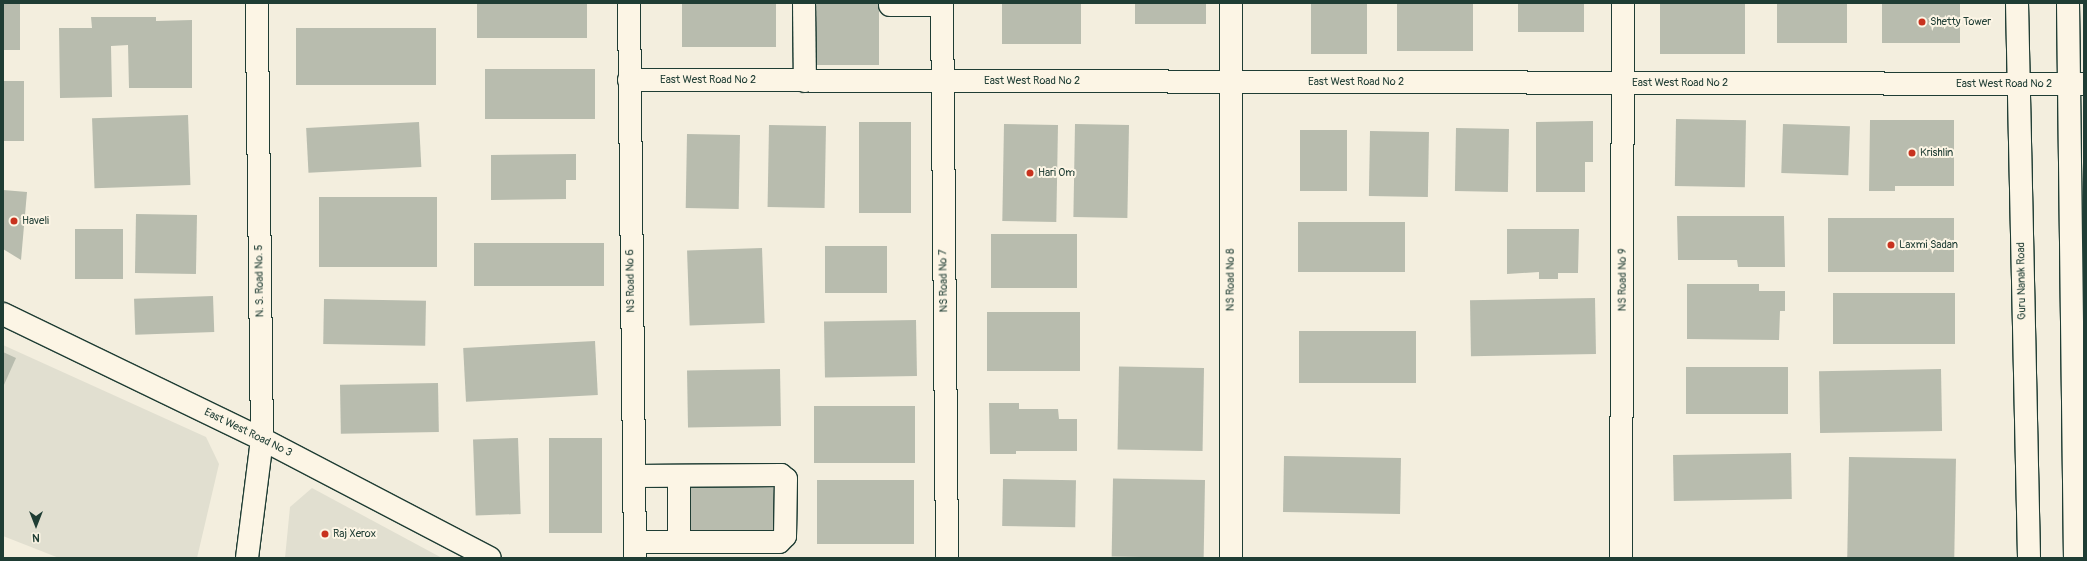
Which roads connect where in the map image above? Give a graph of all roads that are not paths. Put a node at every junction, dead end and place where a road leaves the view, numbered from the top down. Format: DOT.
graph roads {
  1 [pos="257,3"];
  2 [pos="629,3"];
  3 [pos="804,3"];
  4 [pos="1231,3"];
  5 [pos="1623,3"];
  6 [pos="2017,3"];
  7 [pos="2068,3"];
  8 [pos="942,4"];
  9 [pos="890,10"];
  10 [pos="628,80"];
  11 [pos="805,81"];
  12 [pos="942,81"];
  13 [pos="1231,82"];
  14 [pos="1624,83"];
  15 [pos="2018,84"];
  16 [pos="2076,84"];
  17 [pos="3,314"];
  18 [pos="262,439"];
  19 [pos="634,476"];
  20 [pos="679,476"];
  21 [pos="679,542"];
  22 [pos="635,550"];
  23 [pos="246,558"];
  24 [pos="490,558"];
  25 [pos="947,558"];
  26 [pos="1231,558"];
  27 [pos="1621,558"];
  28 [pos="2028,558"];
  29 [pos="2075,558"];
  1 -- 18 [label="street, N. S. Road No. 5"];
  2 -- 10 [label="street, NS Road No 6"];
  3 -- 11 [label="street"];
  4 -- 13 [label="street, NS Road No 8"];
  5 -- 14 [label="street, NS Road No 9"];
  6 -- 15 [label="street, Guru Nanak Road"];
  7 -- 16 [label="street"];
  8 -- 9 [label="street"];
  8 -- 12 [label="street, NS Road No 7"];
  10 -- 11 [label="street, East West Road No 2"];
  10 -- 19 [label="street, NS Road No 6"];
  11 -- 12 [label="street, East West Road No 2"];
  12 -- 13 [label="street, East West Road No 2"];
  12 -- 25 [label="street, NS Road No 7"];
  13 -- 14 [label="street, East West Road No 2"];
  13 -- 26 [label="street, NS Road No 8"];
  14 -- 15 [label="street, East West Road No 2"];
  14 -- 27 [label="street, NS Road No 9"];
  15 -- 16 [label="street, East West Road No 2"];
  15 -- 28 [label="street, Guru Nanak Road"];
  16 -- 29 [label="street"];
  17 -- 18 [label="street, East West Road No 3"];
  18 -- 23 [label="street, N. S. Road No. 5"];
  18 -- 24 [label="street, East West Road No 3"];
  19 -- 20 [label="street"];
  19 -- 22 [label="street, NS Road No 6"];
  20 -- 21 [label="street"];
  20 -- 21 [label="street"];
  21 -- 22 [label="street"];
}
